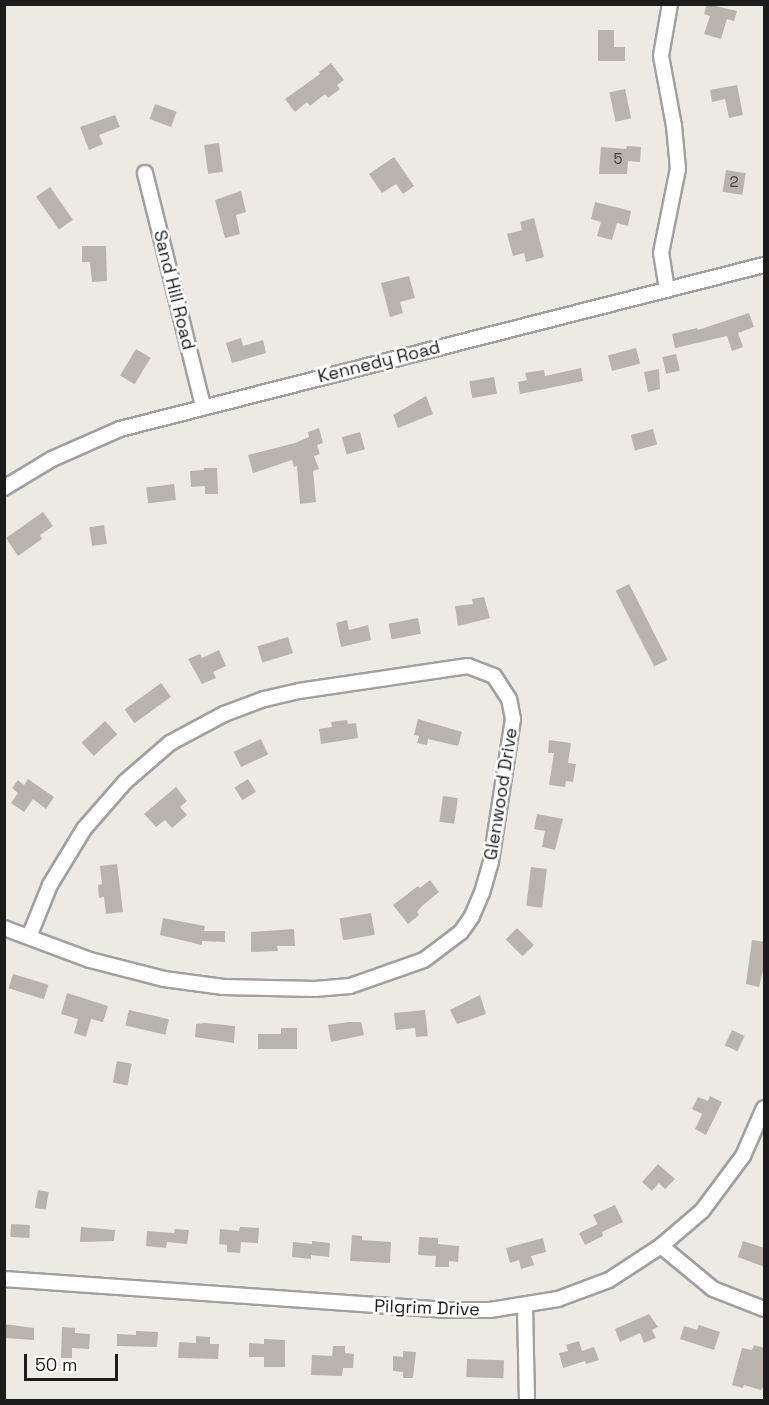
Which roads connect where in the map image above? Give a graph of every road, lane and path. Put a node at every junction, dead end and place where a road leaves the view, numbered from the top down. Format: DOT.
graph roads {
  1 [pos="670,4"];
  2 [pos="145,173"];
  3 [pos="765,266"];
  4 [pos="667,290"];
  5 [pos="203,406"];
  6 [pos="4,488"];
  7 [pos="4,928"];
  8 [pos="29,937"];
  9 [pos="765,1108"];
  10 [pos="661,1246"];
  11 [pos="4,1279"];
  12 [pos="525,1306"];
  13 [pos="765,1309"];
  14 [pos="527,1401"];
  1 -- 4 [label="street"];
  2 -- 5 [label="street, Sand Hill Road"];
  3 -- 4 [label="street, Kennedy Road"];
  4 -- 5 [label="street, Kennedy Road"];
  5 -- 6 [label="street, Kennedy Road"];
  7 -- 8 [label="street, Glenwood Drive"];
  8 -- 8 [label="street, Glenwood Drive"];
  9 -- 10 [label="street, Pilgrim Drive"];
  10 -- 12 [label="street, Pilgrim Drive"];
  10 -- 13 [label="street"];
  11 -- 12 [label="street, Pilgrim Drive"];
  12 -- 14 [label="street"];
}
